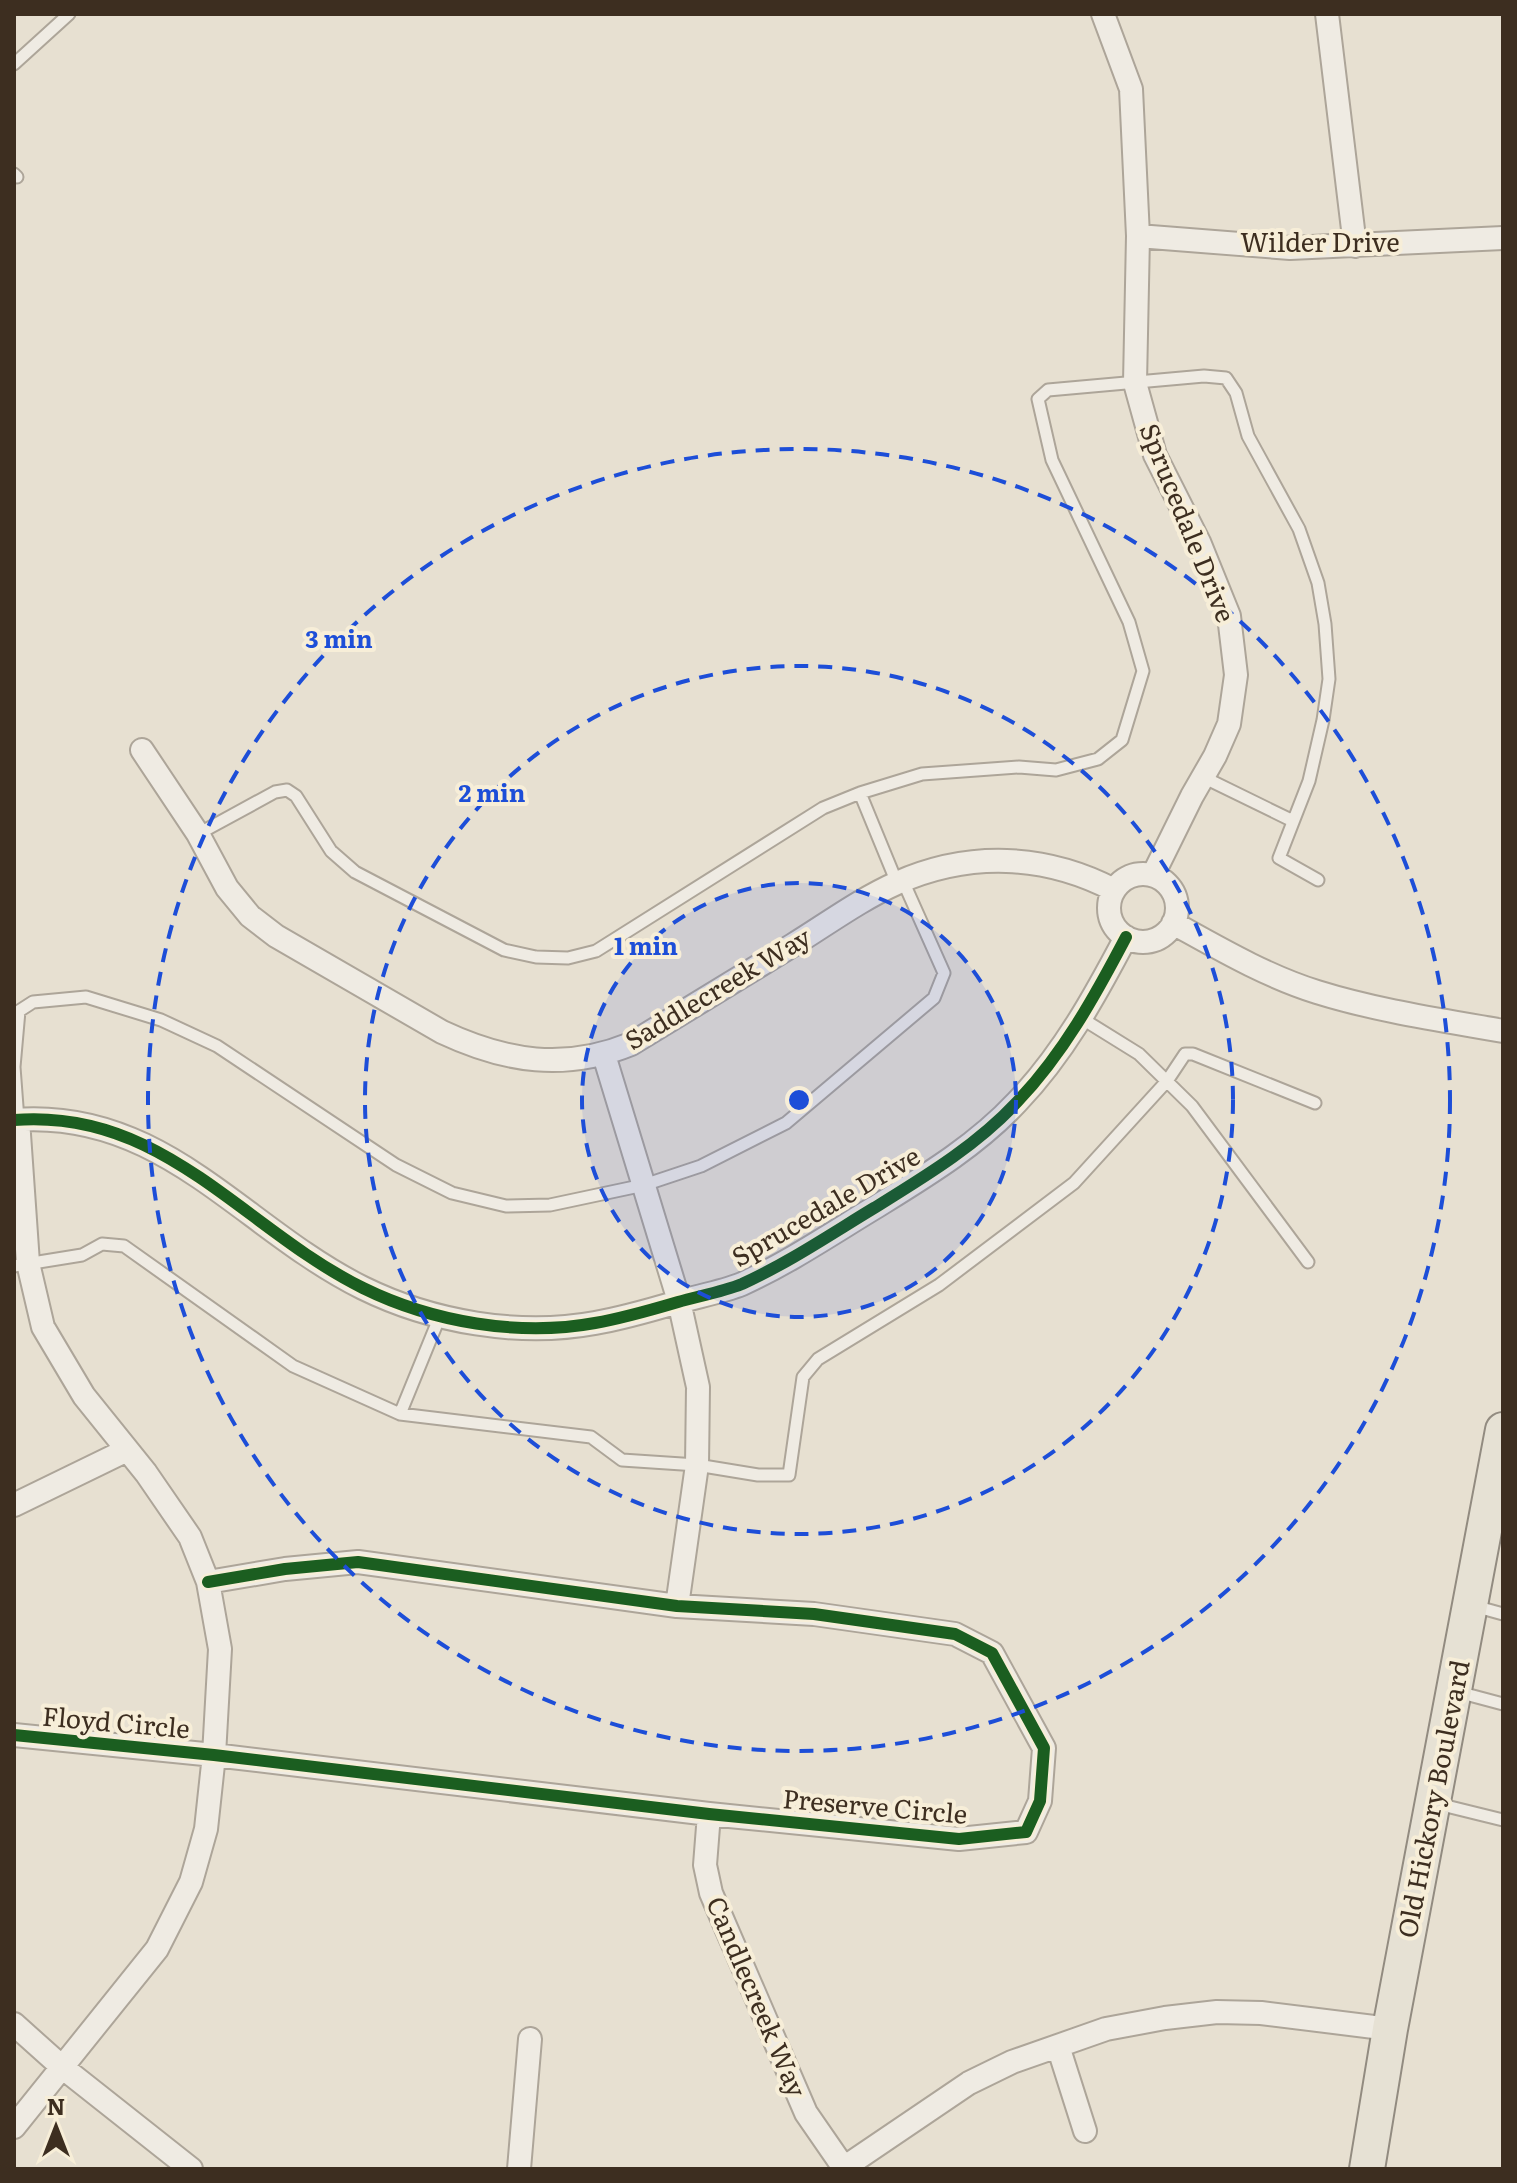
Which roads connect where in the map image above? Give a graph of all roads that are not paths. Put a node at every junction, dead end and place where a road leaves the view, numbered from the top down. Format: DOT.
graph roads {
  1 [pos="69,14"];
  2 [pos="1103,14"];
  3 [pos="1327,14"];
  4 [pos="14,64"];
  5 [pos="1138,236"];
  6 [pos="1503,238"];
  7 [pos="1355,246"];
  8 [pos="1135,383"];
  9 [pos="142,750"];
  10 [pos="1203,777"];
  11 [pos="860,793"];
  12 [pos="1293,821"];
  13 [pos="198,834"];
  14 [pos="1153,875"];
  15 [pos="1318,880"];
  16 [pos="900,882"];
  17 [pos="1114,890"];
  18 [pos="1173,923"];
  19 [pos="1126,937"];
  20 [pos="16,1008"];
  21 [pos="1081,1018"];
  22 [pos="1503,1031"];
  23 [pos="604,1055"];
  24 [pos="1167,1081"];
  25 [pos="1315,1103"];
  26 [pos="16,1120"];
  27 [pos="644,1185"];
  28 [pos="1308,1262"];
  29 [pos="21,1264"];
  30 [pos="679,1301"];
  31 [pos="440,1316"];
  32 [pos="400,1414"];
  33 [pos="1503,1430"];
  34 [pos="127,1450"];
  35 [pos="697,1465"];
  36 [pos="14,1505"];
  37 [pos="208,1582"];
  38 [pos="1470,1605"];
  39 [pos="677,1606"];
  40 [pos="1503,1614"];
  41 [pos="1454,1691"];
  42 [pos="1503,1704"];
  43 [pos="14,1735"];
  44 [pos="214,1755"];
  45 [pos="1433,1803"];
  46 [pos="709,1814"];
  47 [pos="1503,1820"];
  48 [pos="14,2024"];
  49 [pos="1390,2029"];
  50 [pos="530,2039"];
  51 [pos="1058,2046"];
  52 [pos="62,2067"];
  53 [pos="14,2127"];
  54 [pos="1085,2131"];
  55 [pos="843,2168"];
  56 [pos="191,2169"];
  57 [pos="519,2169"];
  58 [pos="1367,2169"];
  1 -- 4 [label="lane"];
  2 -- 5 [label="street, Sprucedale Drive"];
  3 -- 7 [label="street"];
  5 -- 7 [label="street, Wilder Drive"];
  5 -- 8 [label="street, Sprucedale Drive"];
  6 -- 7 [label="street, Wilder Drive"];
  8 -- 10 [label="street, Sprucedale Drive"];
  8 -- 11 [label="lane"];
  8 -- 12 [label="lane"];
  9 -- 13 [label="street, Saddlecreek Way"];
  10 -- 12 [label="lane"];
  10 -- 14 [label="street, Sprucedale Drive"];
  11 -- 13 [label="lane"];
  11 -- 16 [label="lane"];
  12 -- 15 [label="lane"];
  13 -- 23 [label="street, Saddlecreek Way"];
  14 -- 17 [label="street"];
  14 -- 18 [label="street"];
  16 -- 17 [label="street, Saddlecreek Way"];
  16 -- 23 [label="street, Saddlecreek Way"];
  16 -- 27 [label="lane"];
  17 -- 19 [label="street"];
  18 -- 19 [label="street"];
  18 -- 22 [label="street"];
  19 -- 21 [label="street, Sprucedale Drive"];
  20 -- 26 [label="lane"];
  20 -- 27 [label="lane"];
  21 -- 24 [label="lane"];
  21 -- 30 [label="street, Sprucedale Drive"];
  23 -- 27 [label="street"];
  24 -- 25 [label="lane"];
  24 -- 28 [label="lane"];
  24 -- 35 [label="lane"];
  26 -- 29 [label="street"];
  26 -- 31 [label="street, Sprucedale Drive"];
  27 -- 30 [label="street"];
  29 -- 32 [label="lane"];
  29 -- 34 [label="street"];
  30 -- 31 [label="street, Sprucedale Drive"];
  30 -- 35 [label="street"];
  31 -- 32 [label="lane"];
  32 -- 35 [label="lane"];
  33 -- 38 [label="main road, Old Hickory Boulevard"];
  34 -- 36 [label="street"];
  34 -- 37 [label="street"];
  35 -- 39 [label="street"];
  37 -- 39 [label="street, Preserve Circle"];
  37 -- 44 [label="street"];
  38 -- 40 [label="lane"];
  38 -- 41 [label="main road, Old Hickory Boulevard"];
  39 -- 46 [label="street, Preserve Circle"];
  41 -- 42 [label="lane"];
  41 -- 45 [label="main road, Old Hickory Boulevard"];
  43 -- 44 [label="street, Floyd Circle"];
  44 -- 46 [label="street, Preserve Circle"];
  44 -- 52 [label="street"];
  45 -- 47 [label="lane"];
  45 -- 49 [label="main road, Old Hickory Boulevard"];
  46 -- 55 [label="street, Candlecreek Way"];
  48 -- 52 [label="street"];
  49 -- 51 [label="street"];
  49 -- 58 [label="main road, Old Hickory Boulevard"];
  50 -- 57 [label="street"];
  51 -- 54 [label="street"];
  51 -- 55 [label="street"];
  52 -- 53 [label="street"];
  52 -- 56 [label="street"];
}
